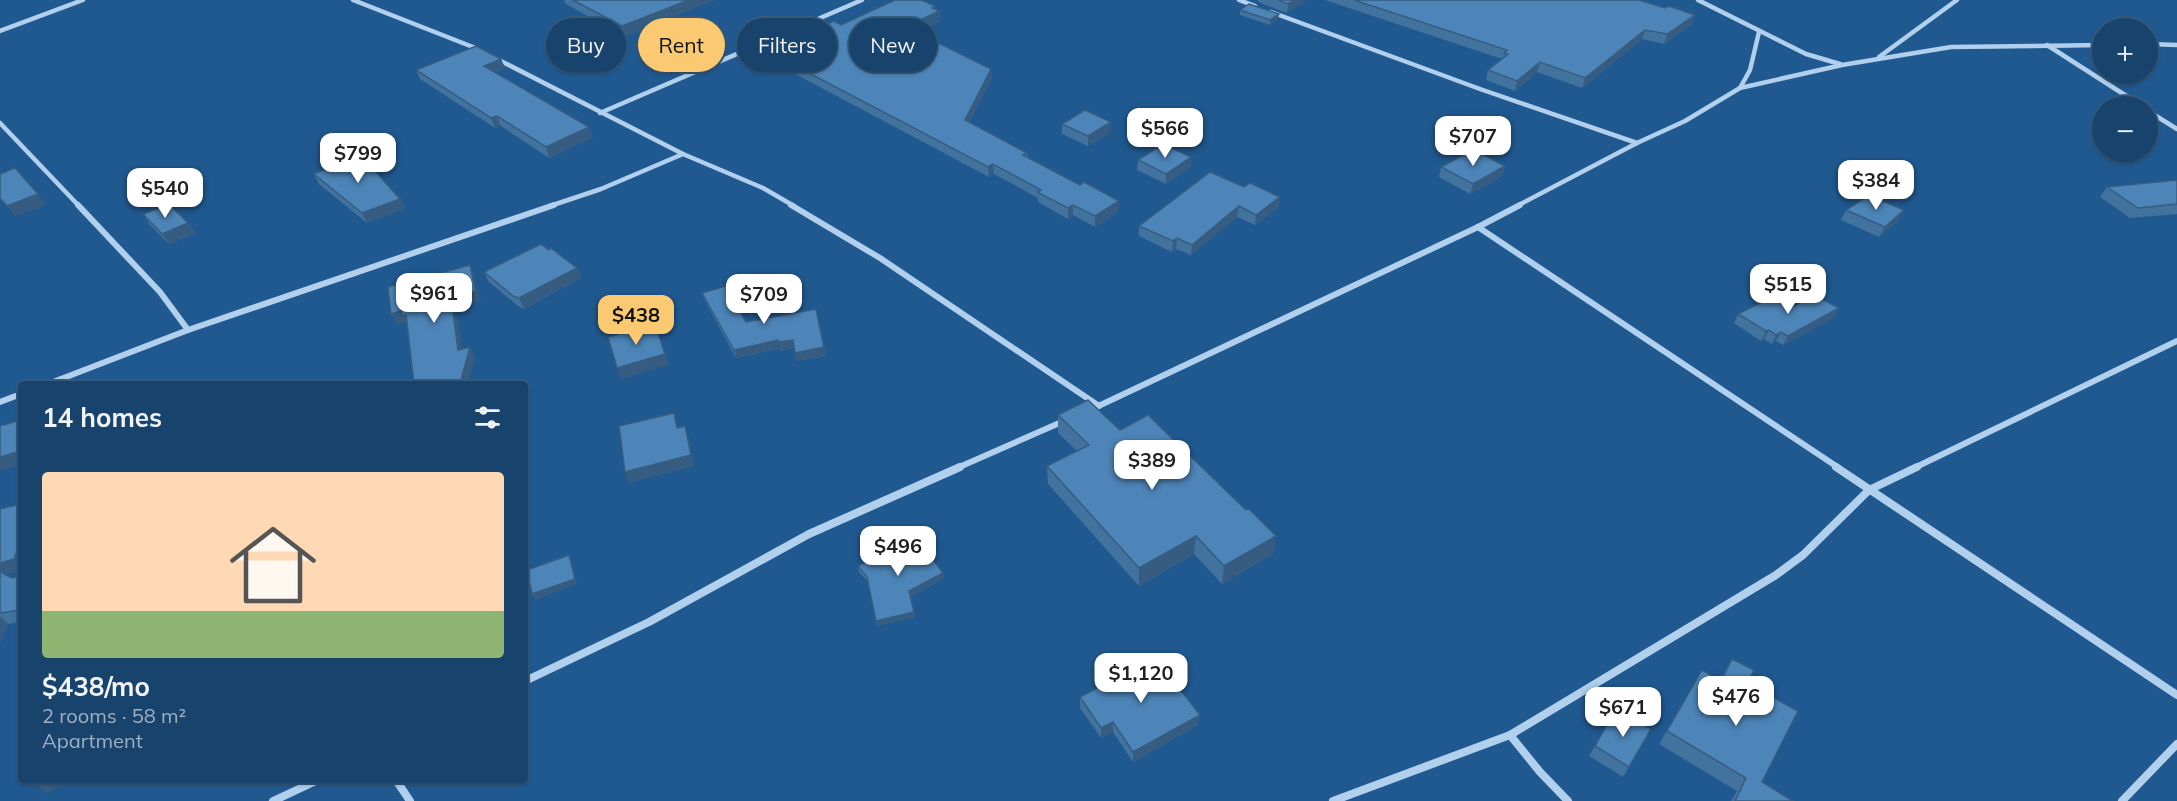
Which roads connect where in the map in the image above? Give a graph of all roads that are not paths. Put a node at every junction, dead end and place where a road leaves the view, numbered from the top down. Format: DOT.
graph roads {
  1 [pos="83,0"];
  2 [pos="353,0"];
  3 [pos="861,0"];
  4 [pos="1239,0"];
  5 [pos="1698,0"];
  6 [pos="1957,0"];
  7 [pos="1259,7"];
  8 [pos="1269,11"];
  9 [pos="0,31"];
  10 [pos="1759,32"];
  11 [pos="2158,44"];
  12 [pos="2046,45"];
  13 [pos="2092,45"];
  14 [pos="2177,45"];
  15 [pos="481,51"];
  16 [pos="489,55"];
  17 [pos="1876,59"];
  18 [pos="1842,65"];
  19 [pos="1740,88"];
  20 [pos="2126,96"];
  21 [pos="600,113"];
  22 [pos="2158,117"];
  23 [pos="0,123"];
  24 [pos="2177,129"];
  25 [pos="1637,143"];
  26 [pos="683,154"];
  27 [pos="1478,227"];
  28 [pos="188,330"];
  29 [pos="2177,341"];
  30 [pos="56,381"];
  31 [pos="18,395"];
  32 [pos="0,402"];
  33 [pos="1099,406"];
  34 [pos="1088,411"];
  35 [pos="1066,420"];
  36 [pos="1869,490"];
  37 [pos="528,680"];
  38 [pos="2177,695"];
  39 [pos="1510,735"];
  40 [pos="2177,744"];
  41 [pos="312,783"];
  42 [pos="398,783"];
  43 [pos="273,801"];
  44 [pos="410,801"];
  45 [pos="1333,801"];
  46 [pos="1568,801"];
  47 [pos="2122,801"];
  1 -- 9 [label="street"];
  2 -- 15 [label="street"];
  3 -- 21 [label="street"];
  4 -- 7 [label="street"];
  5 -- 10 [label="street"];
  6 -- 17 [label="street"];
  8 -- 25 [label="street"];
  10 -- 18 [label="street"];
  10 -- 19 [label="street"];
  11 -- 14 [label="street"];
  12 -- 13 [label="street"];
  12 -- 17 [label="street"];
  12 -- 20 [label="street"];
  16 -- 21 [label="street"];
  17 -- 18 [label="street"];
  18 -- 19 [label="street"];
  19 -- 25 [label="street"];
  21 -- 26 [label="street"];
  22 -- 24 [label="street"];
  23 -- 28 [label="street"];
  25 -- 27 [label="street"];
  26 -- 28 [label="street"];
  26 -- 33 [label="street"];
  27 -- 33 [label="street"];
  27 -- 36 [label="street"];
  28 -- 30 [label="street"];
  29 -- 36 [label="street"];
  31 -- 32 [label="street"];
  33 -- 34 [label="street"];
  35 -- 37 [label="street"];
  36 -- 38 [label="street"];
  36 -- 39 [label="street"];
  39 -- 45 [label="street"];
  39 -- 46 [label="street"];
  40 -- 47 [label="street"];
  41 -- 43 [label="street"];
  42 -- 44 [label="street"];
}
